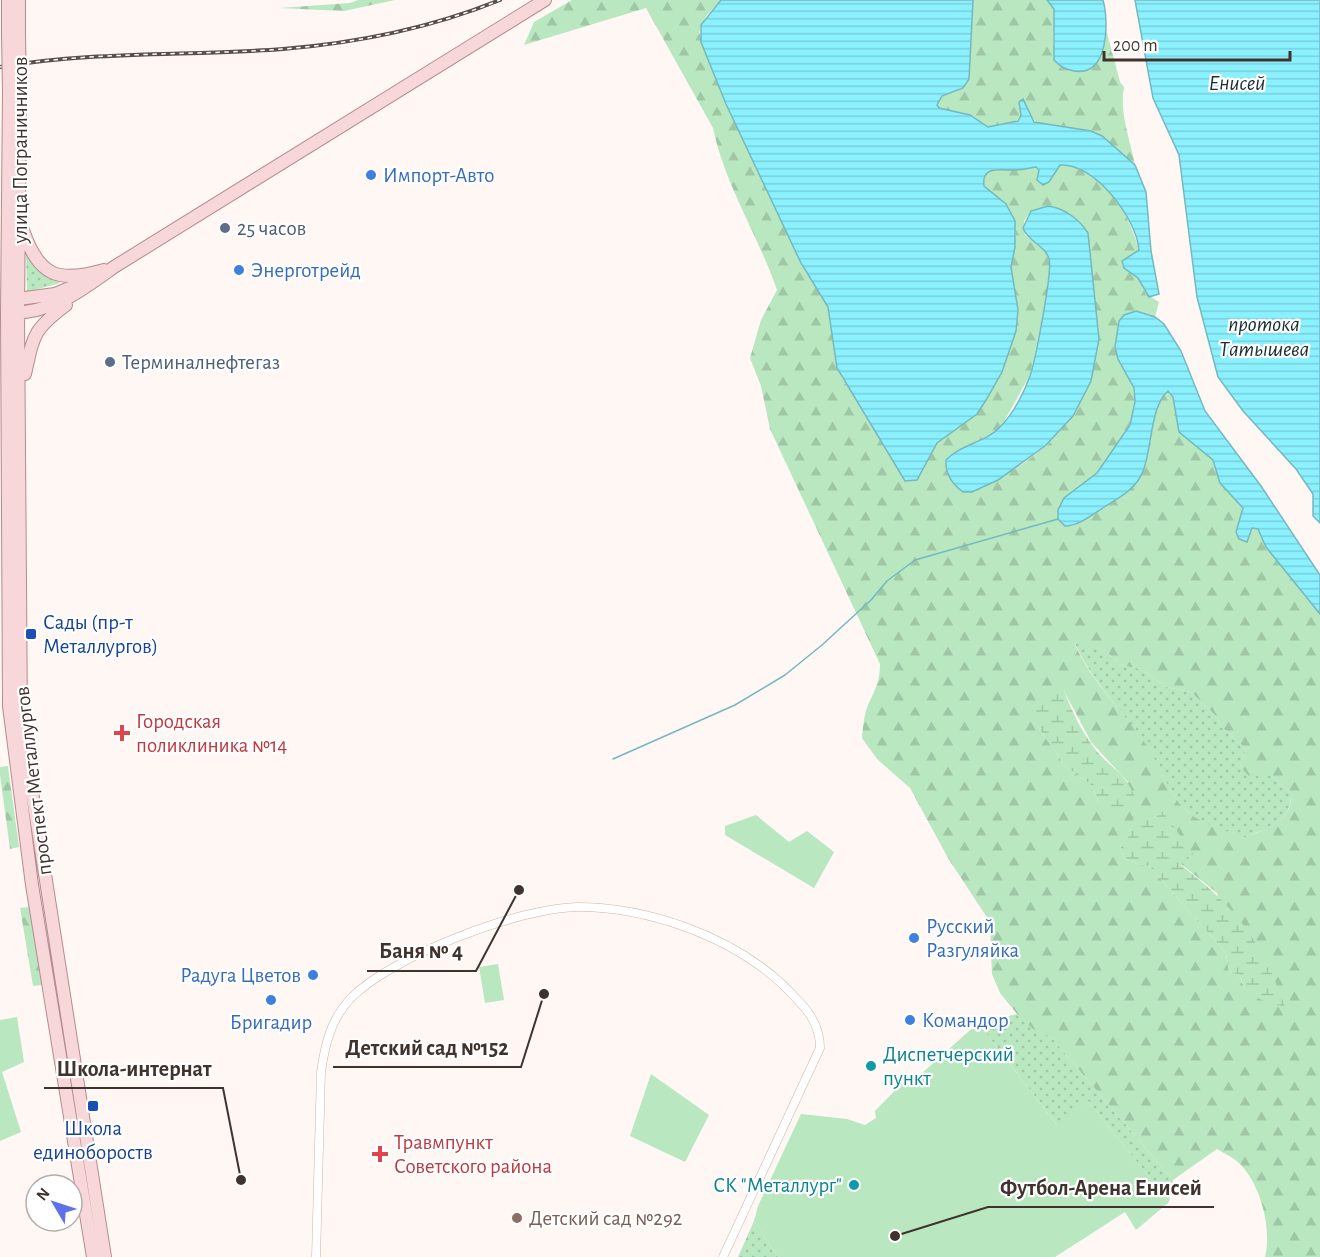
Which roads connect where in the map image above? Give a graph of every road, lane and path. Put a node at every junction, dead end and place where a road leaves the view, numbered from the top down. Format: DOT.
graph roads {
  1 [pos="8,0"];
  2 [pos="19,0"];
  3 [pos="545,0"];
  4 [pos="14,34"];
  5 [pos="15,92"];
  6 [pos="9,210"];
  7 [pos="20,218"];
  8 [pos="0,245"];
  9 [pos="114,267"];
  10 [pos="9,306"];
  11 [pos="0,373"];
  12 [pos="13,394"];
  13 [pos="93,1257"];
  14 [pos="105,1257"];
  15 [pos="316,1257"];
  16 [pos="723,1257"];
  1 -- 4 [label="main road, улица Пограничников"];
  2 -- 4 [label="main road, улица Пограничников"];
  3 -- 9 [label="main road"];
  4 -- 5 [label="main road, улица Пограничников, bridge"];
  5 -- 6 [label="main road, улица Пограничников"];
  5 -- 7 [label="main road, улица Пограничников"];
  6 -- 8 [label="main road"];
  6 -- 10 [label="main road, улица Пограничников"];
  7 -- 9 [label="main road"];
  7 -- 10 [label="main road, улица Пограничников"];
  9 -- 10 [label="main road"];
  9 -- 12 [label="main road"];
  10 -- 12 [label="main road, проспект Металлургов"];
  11 -- 12 [label="main road"];
  12 -- 13 [label="main road, проспект Металлургов"];
  12 -- 14 [label="main road, проспект Металлургов"];
  15 -- 16 [label="street"];
}
